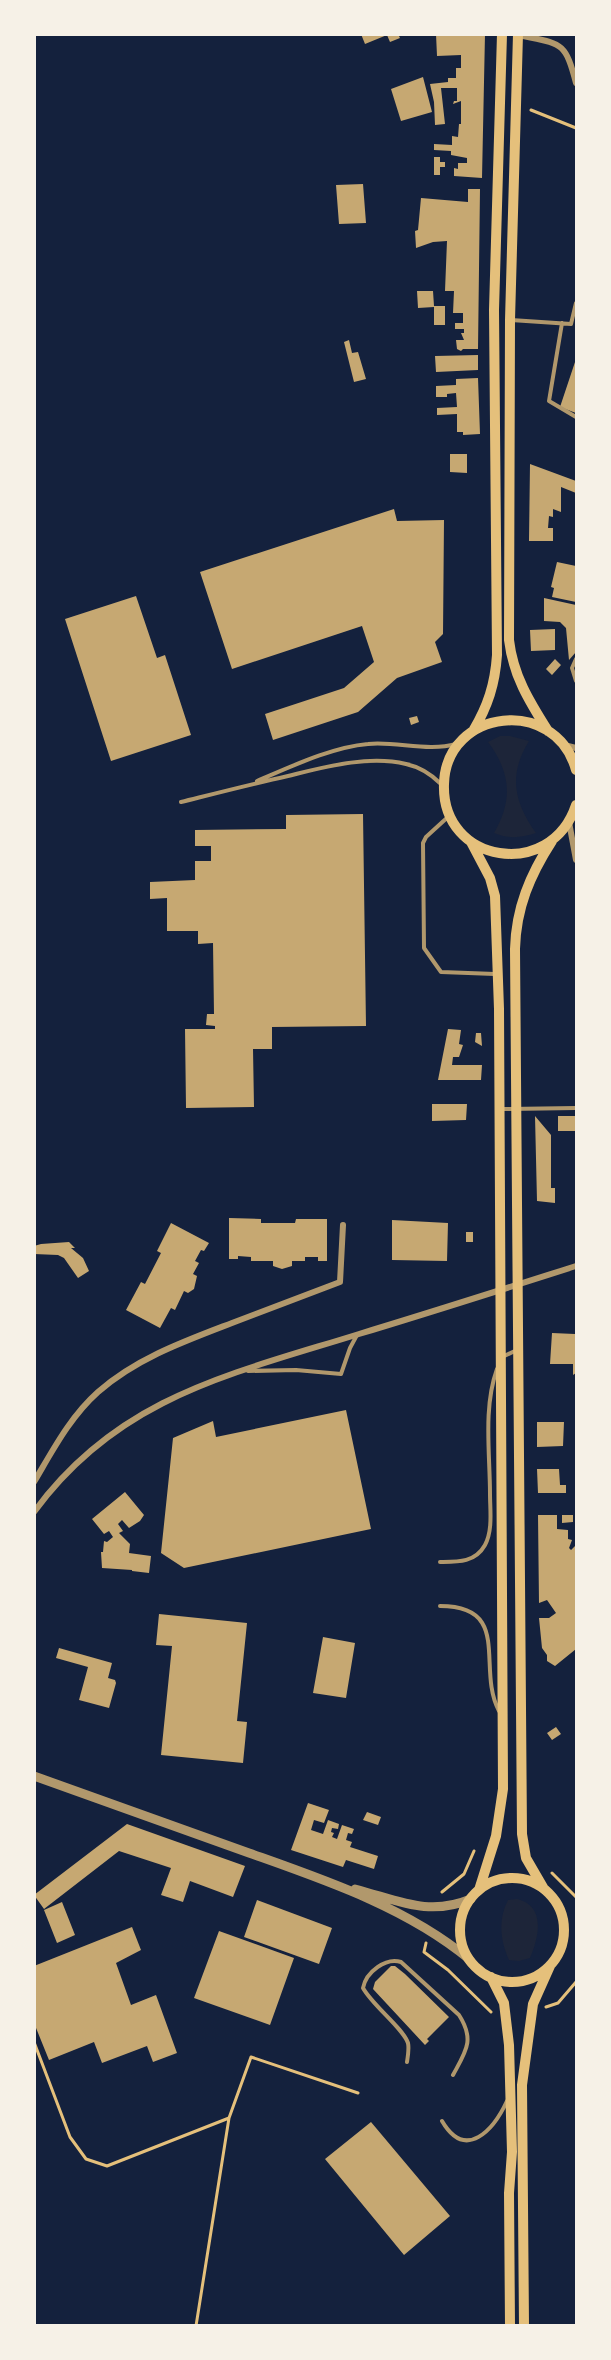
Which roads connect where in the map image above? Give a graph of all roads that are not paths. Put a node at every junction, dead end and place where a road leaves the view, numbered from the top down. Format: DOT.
graph roads {
  1 [pos="502,34"];
  2 [pos="518,35"];
  3 [pos="576,83"];
  4 [pos="576,303"];
  5 [pos="510,320"];
  6 [pos="562,323"];
  7 [pos="576,417"];
  8 [pos="576,659"];
  9 [pos="576,681"];
  10 [pos="473,731"];
  11 [pos="548,731"];
  12 [pos="460,742"];
  13 [pos="564,745"];
  14 [pos="576,748"];
  15 [pos="576,770"];
  16 [pos="245,785"];
  17 [pos="444,787"];
  18 [pos="181,802"];
  19 [pos="576,805"];
  20 [pos="450,815"];
  21 [pos="569,822"];
  22 [pos="552,841"];
  23 [pos="471,842"];
  24 [pos="576,860"];
  25 [pos="498,975"];
  26 [pos="576,1108"];
  27 [pos="499,1109"];
  28 [pos="516,1109"];
  29 [pos="343,1225"];
  30 [pos="576,1266"];
  31 [pos="358,1334"];
  32 [pos="517,1347"];
  33 [pos="501,1358"];
  34 [pos="238,1371"];
  35 [pos="34,1482"];
  36 [pos="34,1512"];
  37 [pos="440,1562"];
  38 [pos="440,1606"];
  39 [pos="502,1717"];
  40 [pos="521,1717"];
  41 [pos="35,1776"];
  42 [pos="330,1882"];
  43 [pos="544,1889"];
  44 [pos="479,1890"];
  45 [pos="471,1899"];
  46 [pos="469,1959"];
  47 [pos="550,1966"];
  48 [pos="491,1977"];
  49 [pos="407,2062"];
  50 [pos="453,2075"];
  51 [pos="511,2092"];
  52 [pos="442,2121"];
  53 [pos="508,2325"];
  54 [pos="524,2325"];
  1 -- 10 [label="main road"];
  2 -- 3 [label="street"];
  2 -- 5 [label="main road"];
  4 -- 6 [label="lane"];
  5 -- 6 [label="lane"];
  5 -- 11 [label="main road"];
  6 -- 7 [label="lane"];
  8 -- 9 [label="lane"];
  10 -- 11 [label="main road"];
  10 -- 12 [label="main road"];
  11 -- 13 [label="main road"];
  12 -- 16 [label="lane"];
  12 -- 17 [label="main road"];
  13 -- 14 [label="street"];
  13 -- 15 [label="main road"];
  16 -- 17 [label="lane"];
  16 -- 18 [label="lane"];
  17 -- 20 [label="main road"];
  19 -- 21 [label="main road"];
  20 -- 23 [label="main road"];
  20 -- 25 [label="lane"];
  21 -- 22 [label="main road"];
  21 -- 24 [label="street"];
  22 -- 23 [label="main road"];
  22 -- 28 [label="main road"];
  23 -- 25 [label="main road"];
  25 -- 27 [label="main road"];
  26 -- 28 [label="lane"];
  27 -- 28 [label="lane"];
  27 -- 33 [label="main road"];
  28 -- 32 [label="main road"];
  29 -- 35 [label="street"];
  30 -- 31 [label="street"];
  31 -- 34 [label="street"];
  31 -- 34 [label="lane"];
  32 -- 33 [label="lane"];
  32 -- 40 [label="main road"];
  33 -- 37 [label="lane"];
  33 -- 39 [label="main road"];
  34 -- 36 [label="street"];
  38 -- 39 [label="lane"];
  39 -- 40 [label="main road"];
  39 -- 44 [label="main road"];
  40 -- 43 [label="main road"];
  41 -- 42 [label="street"];
  42 -- 45 [label="street"];
  42 -- 46 [label="street"];
  43 -- 44 [label="main road"];
  43 -- 47 [label="main road"];
  44 -- 45 [label="main road"];
  45 -- 46 [label="main road"];
  46 -- 48 [label="main road"];
  47 -- 48 [label="main road"];
  47 -- 54 [label="main road"];
  48 -- 51 [label="main road"];
  49 -- 50 [label="lane"];
  51 -- 52 [label="lane"];
  51 -- 53 [label="main road"];
}
